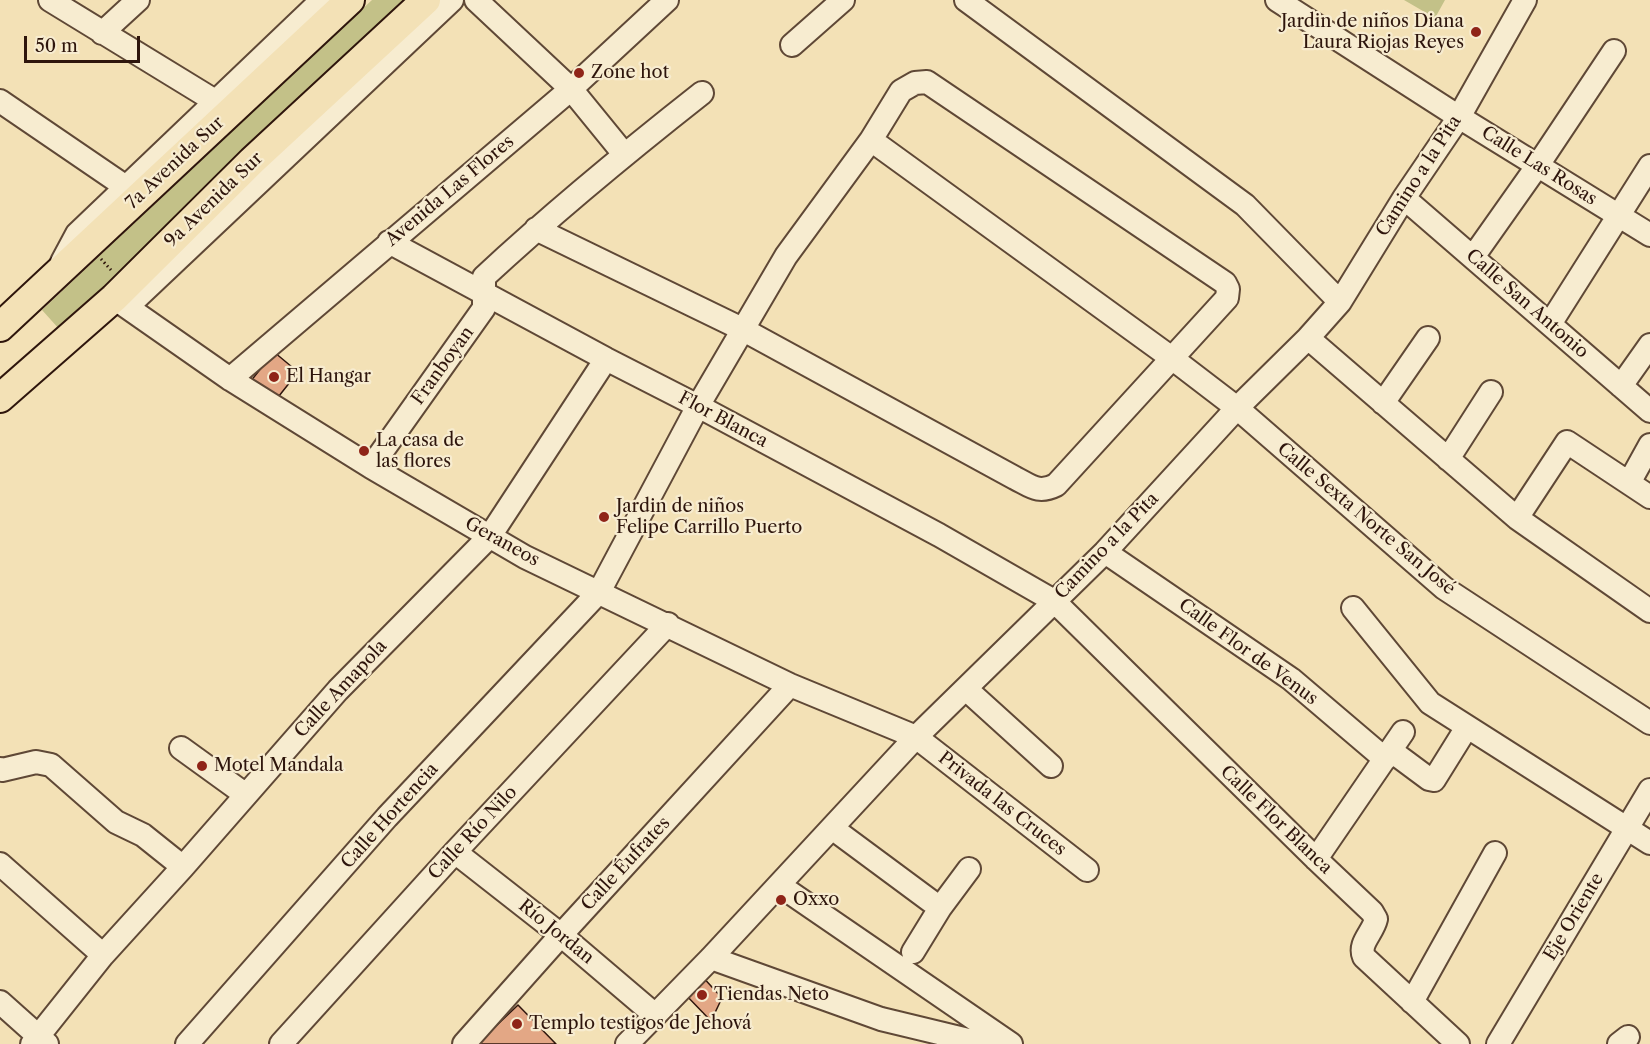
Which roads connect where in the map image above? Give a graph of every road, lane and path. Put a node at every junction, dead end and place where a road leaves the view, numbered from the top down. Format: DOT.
graph roads {
  1 [pos="50,0"];
  2 [pos="138,0"];
  3 [pos="322,0"];
  4 [pos="350,0"];
  5 [pos="426,0"];
  6 [pos="452,0"];
  7 [pos="476,0"];
  8 [pos="667,0"];
  9 [pos="843,0"];
  10 [pos="966,0"];
  11 [pos="1277,0"];
  12 [pos="1525,0"];
  13 [pos="102,33"];
  14 [pos="792,45"];
  15 [pos="1614,51"];
  16 [pos="571,89"];
  17 [pos="702,93"];
  18 [pos="0,101"];
  19 [pos="215,101"];
  20 [pos="1459,117"];
  21 [pos="872,140"];
  22 [pos="624,154"];
  23 [pos="1538,165"];
  24 [pos="1650,166"];
  25 [pos="126,187"];
  26 [pos="1404,198"];
  27 [pos="1618,215"];
  28 [pos="536,228"];
  29 [pos="1650,235"];
  30 [pos="389,242"];
  31 [pos="88,245"];
  32 [pos="1473,257"];
  33 [pos="53,278"];
  34 [pos="484,292"];
  35 [pos="123,297"];
  36 [pos="1340,302"];
  37 [pos="1550,324"];
  38 [pos="0,327"];
  39 [pos="742,329"];
  40 [pos="1308,338"];
  41 [pos="1428,338"];
  42 [pos="1650,345"];
  43 [pos="606,359"];
  44 [pos="1173,359"];
  45 [pos="230,379"];
  46 [pos="1622,386"];
  47 [pos="1491,392"];
  48 [pos="0,398"];
  49 [pos="1383,403"];
  50 [pos="698,406"];
  51 [pos="1237,408"];
  52 [pos="1650,411"];
  53 [pos="1650,445"];
  54 [pos="1448,459"];
  55 [pos="371,467"];
  56 [pos="1629,483"];
  57 [pos="1650,497"];
  58 [pos="1517,518"];
  59 [pos="490,536"];
  60 [pos="1105,552"];
  61 [pos="599,592"];
  62 [pos="1054,601"];
  63 [pos="1353,608"];
  64 [pos="1650,612"];
  65 [pos="668,624"];
  66 [pos="790,685"];
  67 [pos="966,689"];
  68 [pos="1650,723"];
  69 [pos="1467,728"];
  70 [pos="1403,732"];
  71 [pos="916,737"];
  72 [pos="181,748"];
  73 [pos="1387,756"];
  74 [pos="1051,766"];
  75 [pos="1,769"];
  76 [pos="1650,789"];
  77 [pos="246,795"];
  78 [pos="832,828"];
  79 [pos="1627,828"];
  80 [pos="1650,843"];
  81 [pos="455,852"];
  82 [pos="1495,853"];
  83 [pos="1316,859"];
  84 [pos="0,864"];
  85 [pos="183,867"];
  86 [pos="969,869"];
  87 [pos="1087,870"];
  88 [pos="778,885"];
  89 [pos="940,908"];
  90 [pos="561,935"];
  91 [pos="913,952"];
  92 [pos="103,956"];
  93 [pos="711,958"];
  94 [pos="0,1002"];
  95 [pos="1412,1002"];
  96 [pos="655,1015"];
  97 [pos="1002,1039"];
  98 [pos="39,1041"];
  99 [pos="187,1044"];
  100 [pos="281,1044"];
  101 [pos="464,1044"];
  102 [pos="627,1044"];
  103 [pos="1458,1044"];
  104 [pos="1498,1044"];
  1 -- 13 [label="street"];
  2 -- 13 [label="street"];
  3 -- 19 [label="street"];
  4 -- 31 [label="main road, 7a Avenida Sur"];
  5 -- 35 [label="main road, 9a Avenida Sur"];
  6 -- 35 [label="street"];
  7 -- 16 [label="street"];
  8 -- 16 [label="street, Avenida Las Flores"];
  9 -- 14 [label="street"];
  10 -- 36 [label="street"];
  11 -- 20 [label="street, Calle Las Rosas"];
  12 -- 20 [label="street, Camino a la Pita"];
  13 -- 19 [label="street"];
  15 -- 23 [label="street"];
  16 -- 22 [label="street"];
  16 -- 30 [label="street, Avenida Las Flores"];
  17 -- 22 [label="street, Franboyan"];
  18 -- 25 [label="street"];
  19 -- 25 [label="street"];
  20 -- 23 [label="street, Calle Las Rosas"];
  20 -- 26 [label="street, Camino a la Pita"];
  21 -- 39 [label="street, Calle Hortencia"];
  21 -- 44 [label="street, Calle Sexta Norte San José"];
  21 -- 44 [label="street, Calle Hortencia"];
  22 -- 28 [label="street, Franboyan"];
  23 -- 27 [label="street, Calle Las Rosas"];
  23 -- 32 [label="street"];
  24 -- 27 [label="street"];
  25 -- 33 [label="street"];
  26 -- 32 [label="street, Calle San Antonio"];
  26 -- 36 [label="street, Camino a la Pita"];
  27 -- 29 [label="street, Calle Las Rosas"];
  27 -- 37 [label="street"];
  28 -- 34 [label="street, Franboyan"];
  28 -- 39 [label="street"];
  30 -- 34 [label="street, Flor Blanca"];
  30 -- 45 [label="street, Avenida Las Flores"];
  31 -- 33 [label="main road, 7a Avenida Sur"];
  31 -- 35 [label="path"];
  32 -- 37 [label="street, Calle San Antonio"];
  33 -- 38 [label="main road, 7a Avenida Sur"];
  34 -- 43 [label="street, Flor Blanca"];
  34 -- 55 [label="street, Franboyan"];
  35 -- 45 [label="street, Geraneos"];
  35 -- 48 [label="main road, 9a Avenida Sur"];
  36 -- 40 [label="street, Camino a la Pita"];
  37 -- 46 [label="street, Calle San Antonio"];
  39 -- 44 [label="street"];
  39 -- 50 [label="street, Calle Hortencia"];
  40 -- 49 [label="street"];
  40 -- 51 [label="street, Camino a la Pita"];
  41 -- 49 [label="street"];
  42 -- 46 [label="street"];
  43 -- 50 [label="street, Flor Blanca"];
  43 -- 59 [label="street, Calle Amapola"];
  44 -- 51 [label="street, Calle Sexta Norte San José"];
  45 -- 55 [label="street, Geraneos"];
  46 -- 52 [label="street, Calle San Antonio"];
  47 -- 54 [label="street"];
  49 -- 54 [label="street"];
  50 -- 61 [label="street, Calle Hortencia"];
  50 -- 62 [label="street, Flor Blanca"];
  51 -- 60 [label="street, Camino a la Pita"];
  51 -- 68 [label="street, Calle Sexta Norte San José"];
  53 -- 56 [label="street"];
  54 -- 58 [label="street"];
  55 -- 59 [label="street, Geraneos"];
  56 -- 57 [label="street"];
  56 -- 58 [label="street"];
  58 -- 64 [label="street"];
  59 -- 61 [label="street, Geraneos"];
  59 -- 77 [label="street, Calle Amapola"];
  60 -- 62 [label="street, Camino a la Pita"];
  60 -- 73 [label="street, Calle Flor de Venus"];
  61 -- 65 [label="street, Geraneos"];
  61 -- 99 [label="street, Calle Hortencia"];
  62 -- 67 [label="street, Camino a la Pita"];
  62 -- 83 [label="street, Calle Flor Blanca"];
  63 -- 69 [label="street"];
  65 -- 66 [label="street, Geraneos"];
  65 -- 81 [label="street, Calle Río Nilo"];
  66 -- 71 [label="street, Geraneos"];
  66 -- 90 [label="street, Calle Éufrates"];
  67 -- 71 [label="street, Camino a la Pita"];
  67 -- 74 [label="street"];
  69 -- 73 [label="street, Calle Flor de Venus"];
  69 -- 79 [label="street"];
  70 -- 73 [label="street"];
  71 -- 78 [label="street, Camino a la Pita"];
  71 -- 87 [label="street, Privada las Cruces"];
  72 -- 77 [label="street"];
  73 -- 83 [label="street"];
  75 -- 85 [label="street"];
  76 -- 79 [label="street, Eje Oriente"];
  77 -- 85 [label="street, Calle Amapola"];
  78 -- 88 [label="street, Camino a la Pita"];
  78 -- 89 [label="street"];
  79 -- 80 [label="street"];
  79 -- 104 [label="street, Eje Oriente"];
  81 -- 90 [label="street, Río Jordan"];
  81 -- 100 [label="street, Calle Río Nilo"];
  82 -- 95 [label="street"];
  83 -- 95 [label="street, Calle Flor Blanca"];
  84 -- 92 [label="street"];
  85 -- 92 [label="street, Calle Amapola"];
  86 -- 89 [label="street"];
  88 -- 93 [label="street, Camino a la Pita"];
  88 -- 97 [label="street"];
  89 -- 91 [label="street"];
  90 -- 96 [label="street, Río Jordan"];
  90 -- 101 [label="street, Calle Éufrates"];
  92 -- 98 [label="street, Calle Amapola"];
  93 -- 96 [label="street, Camino a la Pita"];
  93 -- 97 [label="street"];
  94 -- 98 [label="street"];
  95 -- 103 [label="street, Calle Flor Blanca"];
  96 -- 102 [label="street, Camino a la Pita"];
}
